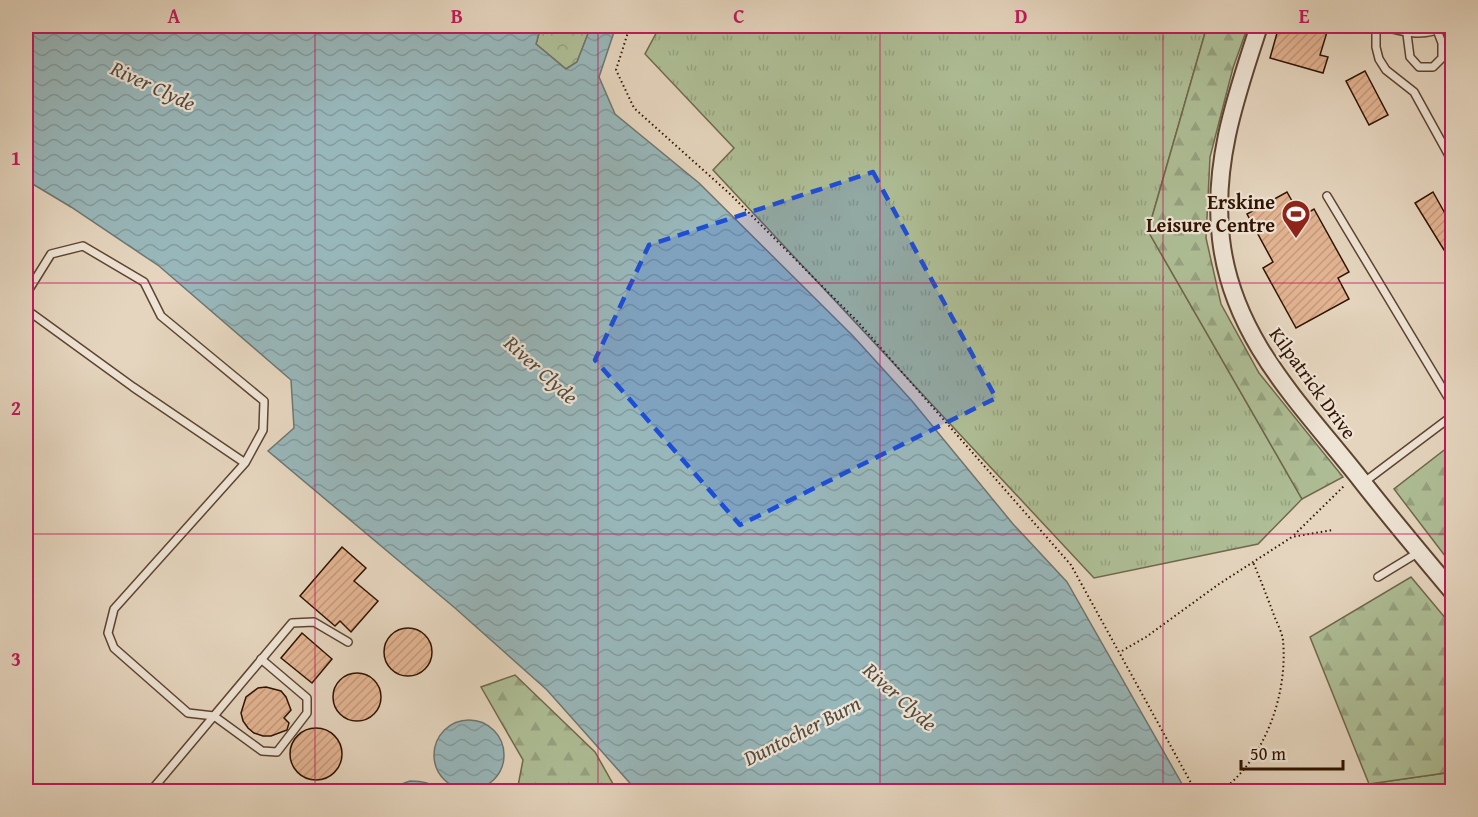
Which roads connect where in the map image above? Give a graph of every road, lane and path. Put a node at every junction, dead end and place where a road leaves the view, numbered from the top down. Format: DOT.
graph roads {
  1 [pos="630,26"];
  2 [pos="1259,26"];
  3 [pos="1376,26"];
  4 [pos="1381,26"];
  5 [pos="1445,26"];
  6 [pos="1437,30"];
  7 [pos="1407,33"];
  8 [pos="1452,161"];
  9 [pos="1327,196"];
  10 [pos="1452,404"];
  11 [pos="1452,416"];
  12 [pos="245,463"];
  13 [pos="1360,479"];
  14 [pos="1333,530"];
  15 [pos="1292,537"];
  16 [pos="1419,552"];
  17 [pos="1253,562"];
  18 [pos="1378,577"];
  19 [pos="1452,591"];
  20 [pos="348,642"];
  21 [pos="1120,651"];
  22 [pos="261,659"];
  23 [pos="214,716"];
  24 [pos="150,792"];
  25 [pos="1196,792"];
  26 [pos="1220,792"];
  1 -- 21 [label="path"];
  2 -- 13 [label="street, Kilpatrick Drive"];
  3 -- 8 [label="lane"];
  4 -- 7 [label="lane"];
  5 -- 6 [label="lane"];
  6 -- 7 [label="lane"];
  6 -- 7 [label="lane"];
  9 -- 10 [label="lane"];
  11 -- 13 [label="lane"];
  12 -- 12 [label="lane"];
  12 -- 23 [label="lane"];
  13 -- 15 [label="path"];
  13 -- 16 [label="street, Kilpatrick Drive"];
  14 -- 15 [label="path"];
  15 -- 17 [label="path"];
  16 -- 18 [label="lane"];
  16 -- 19 [label="street, Kilpatrick Drive"];
  17 -- 21 [label="path"];
  17 -- 26 [label="path"];
  20 -- 22 [label="lane"];
  21 -- 25 [label="path"];
  22 -- 23 [label="lane"];
  22 -- 23 [label="lane"];
  23 -- 24 [label="lane"];
}
